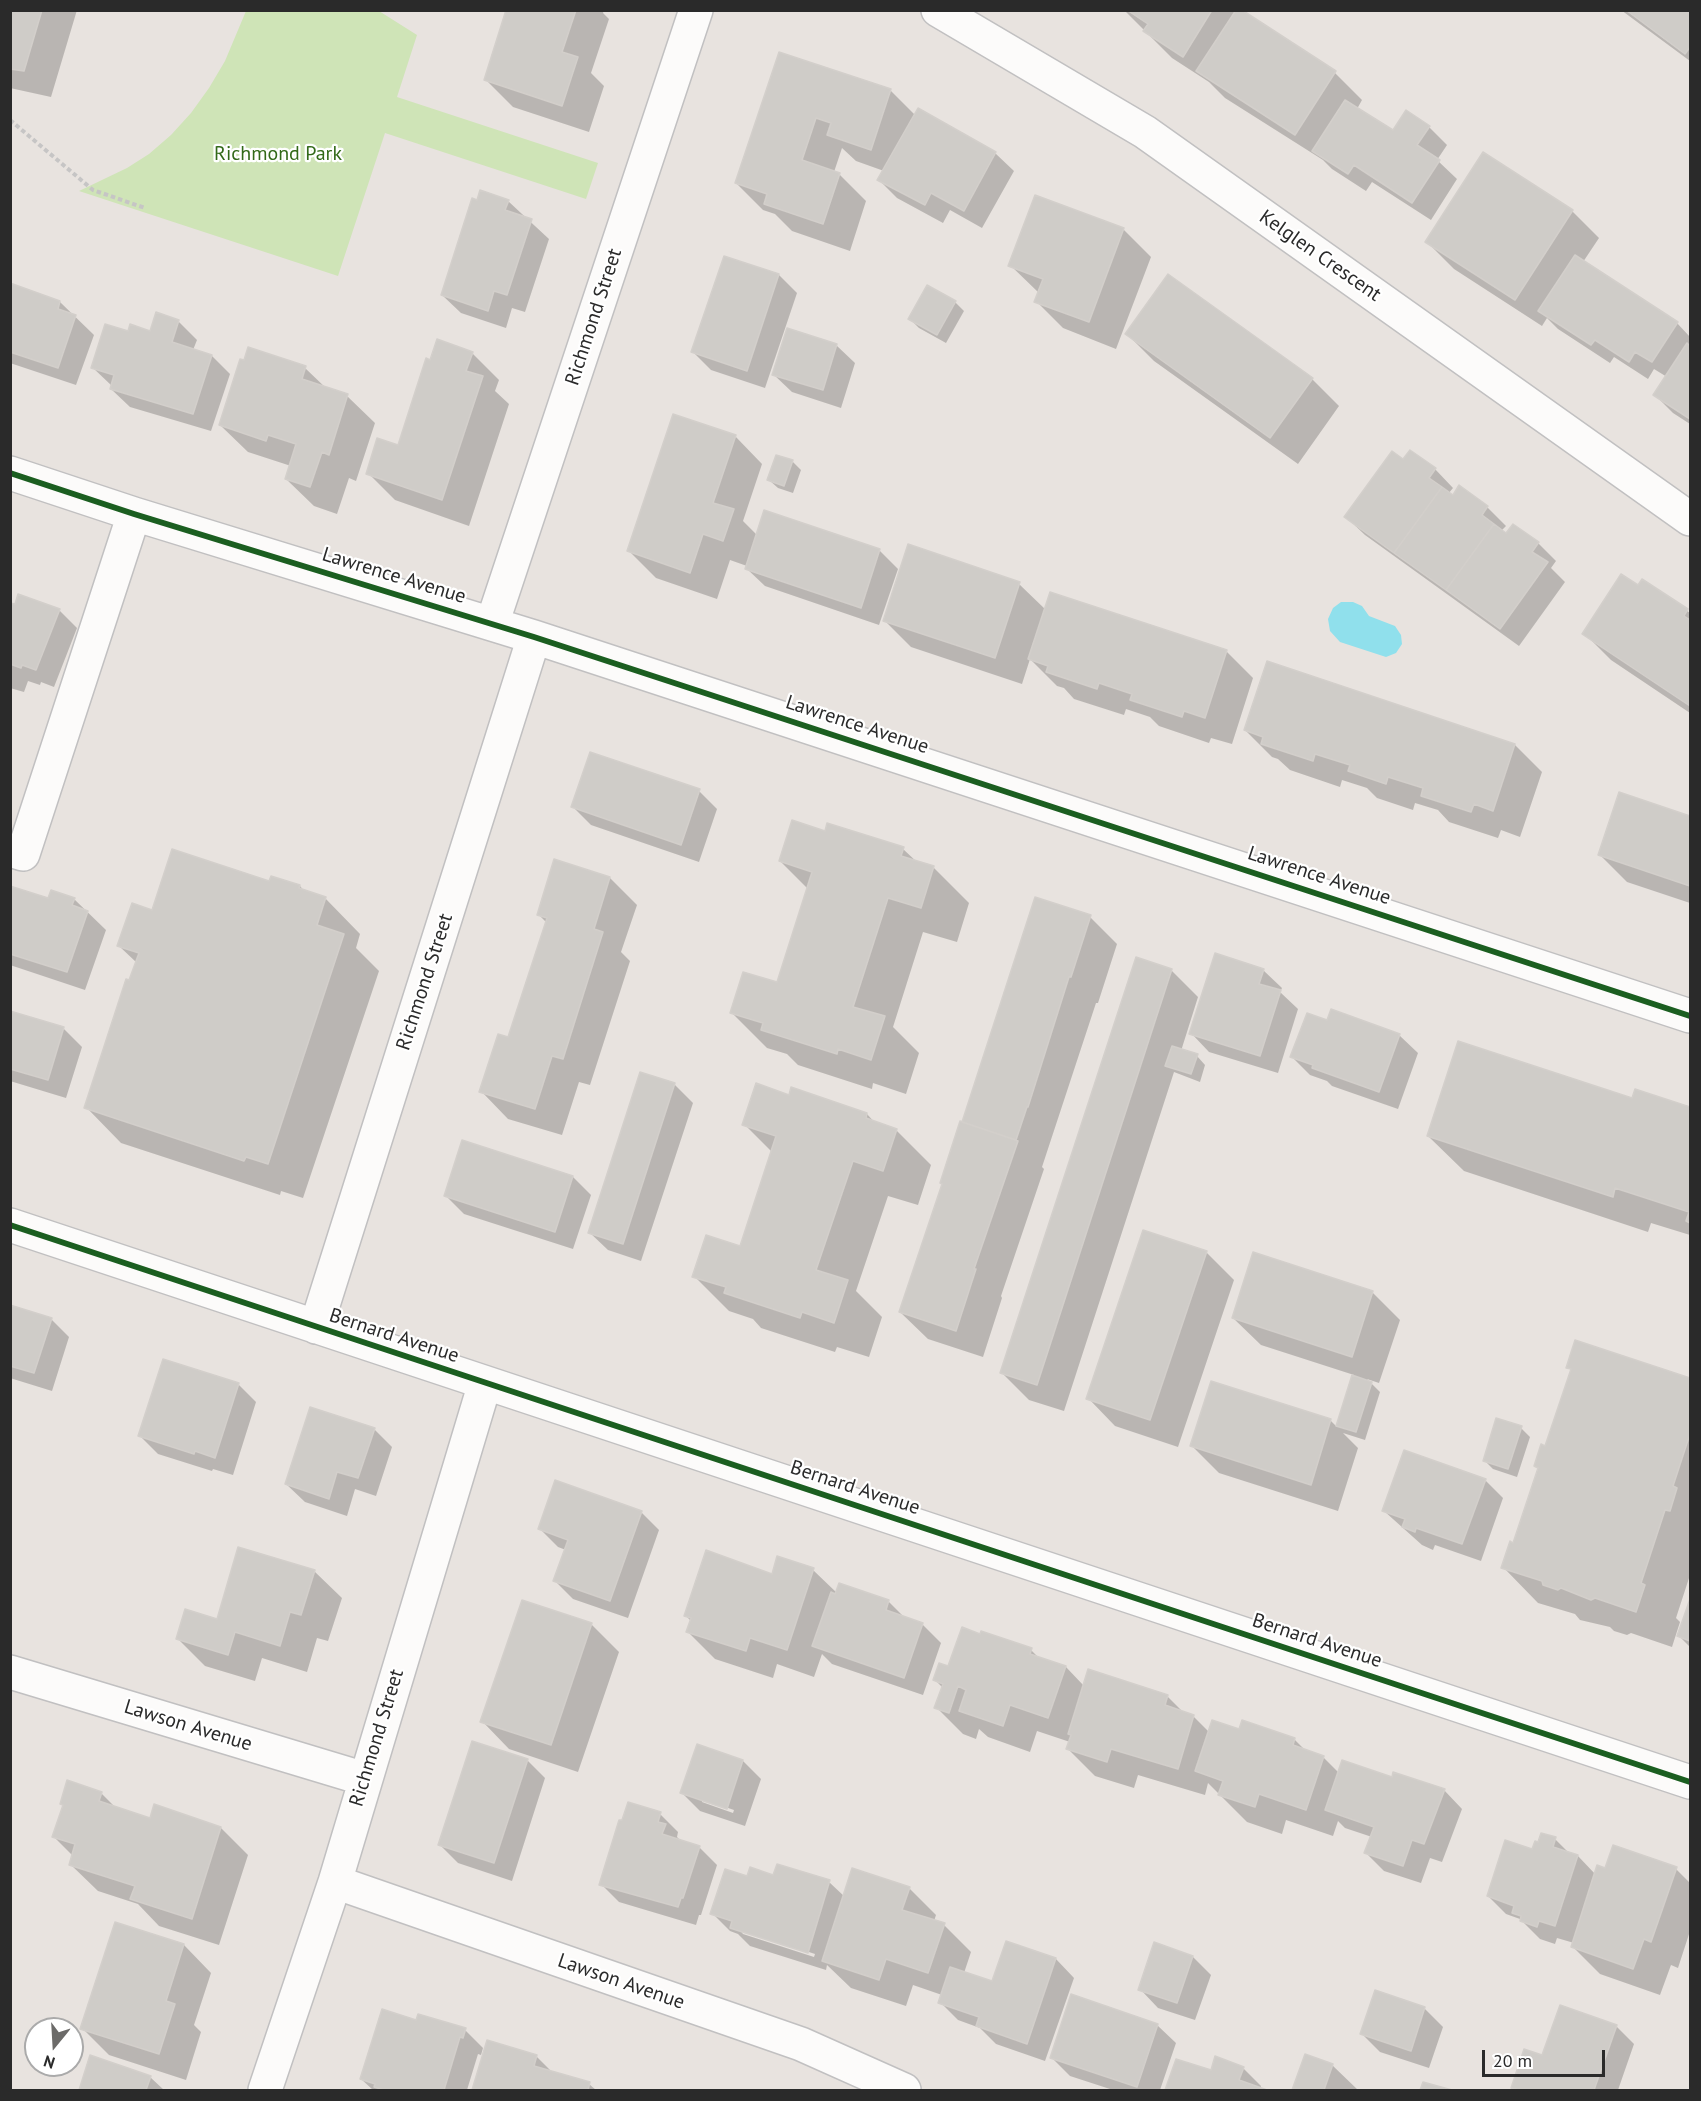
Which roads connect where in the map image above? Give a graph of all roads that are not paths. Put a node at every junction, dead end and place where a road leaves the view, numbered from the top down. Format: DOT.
graph roads {
  1 [pos="696,10"];
  2 [pos="938,10"];
  3 [pos="10,473"];
  4 [pos="134,514"];
  5 [pos="1690,519"];
  6 [pos="492,624"];
  7 [pos="534,637"];
  8 [pos="10,850"];
  9 [pos="1690,1016"];
  10 [pos="10,1225"];
  11 [pos="316,1327"];
  12 [pos="485,1383"];
  13 [pos="10,1672"];
  14 [pos="365,1779"];
  15 [pos="1690,1782"];
  16 [pos="334,1882"];
  17 [pos="265,2091"];
  18 [pos="904,2091"];
  1 -- 6 [label="street, Richmond Street"];
  2 -- 5 [label="street, Kelglen Crescent"];
  3 -- 4 [label="street, Lawrence Avenue"];
  4 -- 6 [label="street, Lawrence Avenue"];
  4 -- 8 [label="street"];
  6 -- 7 [label="street, Lawrence Avenue"];
  7 -- 9 [label="street, Lawrence Avenue"];
  7 -- 11 [label="street, Richmond Street"];
  10 -- 11 [label="street, Bernard Avenue"];
  11 -- 12 [label="street, Bernard Avenue"];
  12 -- 14 [label="street, Richmond Street"];
  12 -- 15 [label="street, Bernard Avenue"];
  13 -- 14 [label="street, Lawson Avenue"];
  14 -- 16 [label="street, Richmond Street"];
  16 -- 17 [label="street, Richmond Street"];
  16 -- 18 [label="street, Lawson Avenue"];
}
